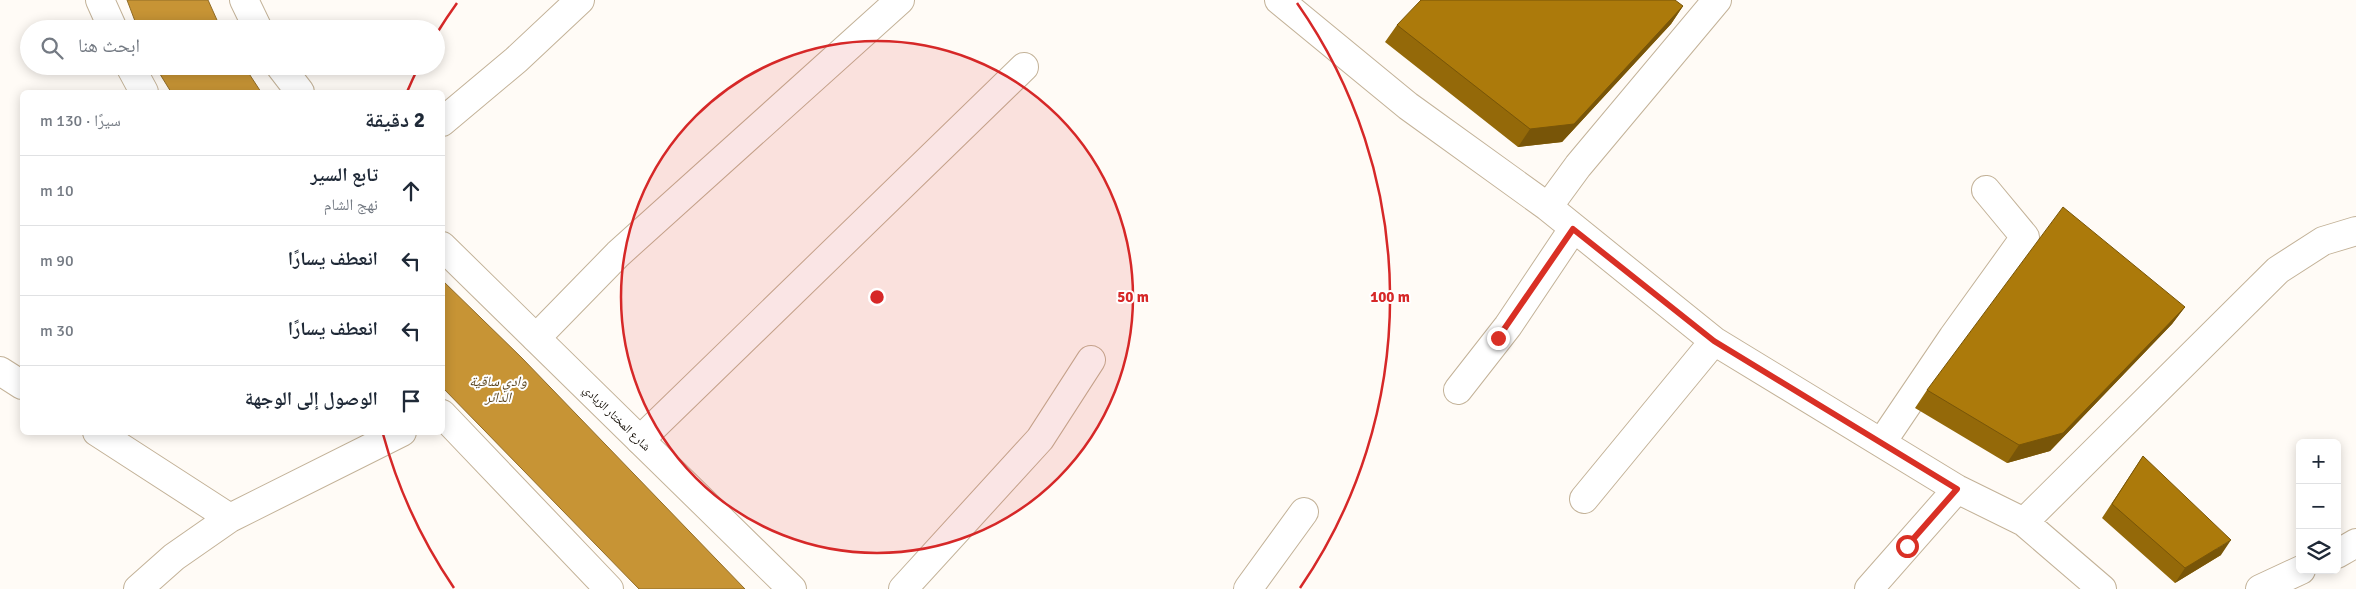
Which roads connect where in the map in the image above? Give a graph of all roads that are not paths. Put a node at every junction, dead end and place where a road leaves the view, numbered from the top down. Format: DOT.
graph roads {
  1 [pos="100,0"];
  2 [pos="244,0"];
  3 [pos="580,0"];
  4 [pos="900,0"];
  5 [pos="1280,0"];
  6 [pos="1717,0"];
  7 [pos="109,20"];
  8 [pos="254,20"];
  9 [pos="1024,67"];
  10 [pos="135,75"];
  11 [pos="287,75"];
  12 [pos="143,90"];
  13 [pos="298,90"];
  14 [pos="445,119"];
  15 [pos="1986,190"];
  16 [pos="1548,207"];
  17 [pos="1573,229"];
  18 [pos="2356,231"];
  19 [pos="445,249"];
  20 [pos="536,338"];
  21 [pos="1714,341"];
  22 [pos="1091,360"];
  23 [pos="1458,390"];
  24 [pos="445,417"];
  25 [pos="102,435"];
  26 [pos="396,435"];
  27 [pos="640,440"];
  28 [pos="1882,442"];
  29 [pos="1957,489"];
  30 [pos="1584,498"];
  31 [pos="1304,512"];
  32 [pos="230,518"];
  33 [pos="2024,522"];
  34 [pos="2296,572"];
  35 [pos="138,589"];
  36 [pos="609,589"];
  37 [pos="792,589"];
  38 [pos="903,589"];
  39 [pos="1248,589"];
  40 [pos="1869,589"];
  41 [pos="2102,589"];
  42 [pos="2260,589"];
  1 -- 7 [label="street"];
  2 -- 8 [label="street"];
  3 -- 14 [label="street"];
  4 -- 20 [label="street"];
  5 -- 16 [label="street"];
  6 -- 16 [label="street"];
  9 -- 27 [label="street"];
  10 -- 12 [label="street"];
  11 -- 13 [label="street"];
  15 -- 28 [label="street"];
  16 -- 17 [label="street"];
  17 -- 21 [label="street"];
  17 -- 23 [label="street"];
  18 -- 33 [label="street"];
  19 -- 20 [label="street, شارع المختار الزيادي"];
  20 -- 27 [label="street, شارع المختار الزيادي"];
  21 -- 28 [label="street"];
  21 -- 30 [label="street"];
  22 -- 38 [label="street"];
  24 -- 36 [label="street"];
  25 -- 32 [label="street"];
  26 -- 32 [label="street"];
  27 -- 37 [label="street, شارع المختار الزيادي"];
  28 -- 29 [label="street"];
  29 -- 33 [label="street"];
  29 -- 40 [label="street"];
  31 -- 39 [label="street"];
  32 -- 35 [label="street"];
  33 -- 41 [label="street"];
  34 -- 42 [label="street"];
}
